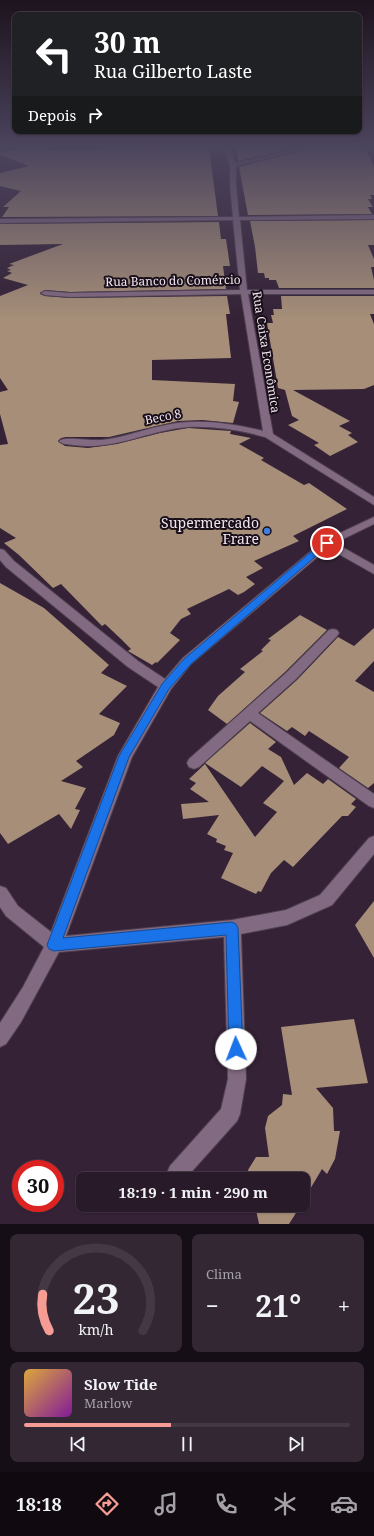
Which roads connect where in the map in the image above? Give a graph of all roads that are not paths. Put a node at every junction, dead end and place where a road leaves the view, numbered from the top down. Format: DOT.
graph roads {
  1 [pos="235,205"];
  2 [pos="374,217"];
  3 [pos="236,218"];
  4 [pos="0,221"];
  5 [pos="244,292"];
  6 [pos="374,292"];
  7 [pos="45,293"];
  8 [pos="268,435"];
  9 [pos="64,440"];
  10 [pos="374,502"];
  11 [pos="374,520"];
  12 [pos="327,543"];
  13 [pos="0,553"];
  14 [pos="374,570"];
  15 [pos="333,633"];
  16 [pos="166,686"];
  17 [pos="248,714"];
  18 [pos="194,763"];
  19 [pos="374,802"];
  20 [pos="374,844"];
  21 [pos="0,893"];
  22 [pos="232,928"];
  23 [pos="54,945"];
  24 [pos="0,1038"];
  25 [pos="178,1172"];
  1 -- 3 [label="street, Rua Caixa Econômica"];
  2 -- 3 [label="street"];
  3 -- 4 [label="street"];
  3 -- 5 [label="street, Rua Caixa Econômica"];
  5 -- 6 [label="street, Rua Banco do Comércio"];
  5 -- 7 [label="street, Rua Banco do Comércio"];
  5 -- 8 [label="street, Rua Caixa Econômica"];
  8 -- 9 [label="street, Beco 8"];
  8 -- 10 [label="street, Rua Caixa Econômica"];
  11 -- 12 [label="street"];
  12 -- 14 [label="street"];
  12 -- 16 [label="street"];
  13 -- 16 [label="street"];
  15 -- 17 [label="street"];
  16 -- 23 [label="street"];
  17 -- 18 [label="street"];
  17 -- 19 [label="street"];
  20 -- 22 [label="street"];
  21 -- 23 [label="street"];
  22 -- 23 [label="street"];
  22 -- 25 [label="street"];
  23 -- 24 [label="street"];
}
